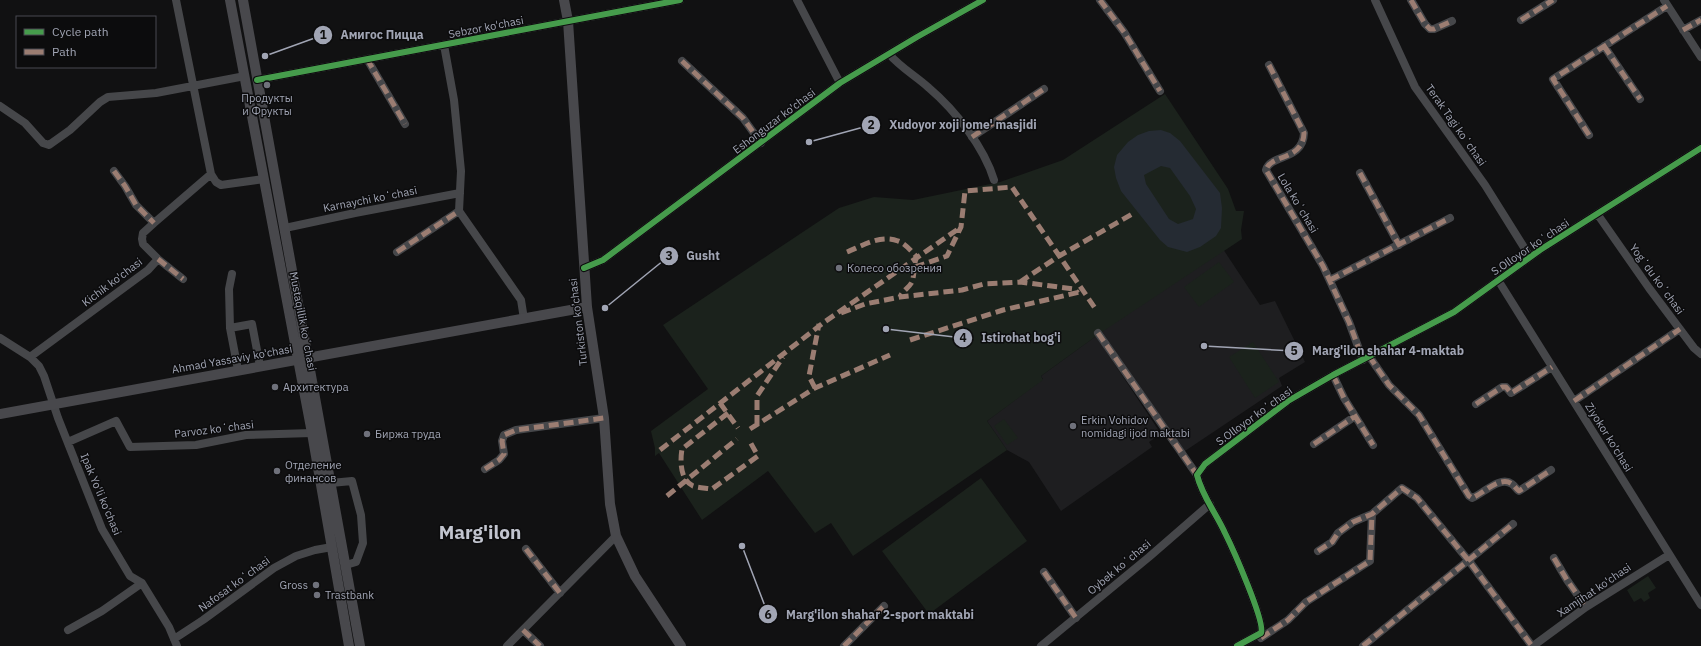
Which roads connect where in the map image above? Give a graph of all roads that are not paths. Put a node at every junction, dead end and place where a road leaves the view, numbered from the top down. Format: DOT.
graph roads {
  1 [pos="176,0"];
  2 [pos="230,0"];
  3 [pos="243,0"];
  4 [pos="564,0"];
  5 [pos="680,0"];
  6 [pos="797,0"];
  7 [pos="983,0"];
  8 [pos="1100,0"];
  9 [pos="1375,0"];
  10 [pos="1411,0"];
  11 [pos="1553,0"];
  12 [pos="1665,3"];
  13 [pos="1521,20"];
  14 [pos="1701,20"];
  15 [pos="568,21"];
  16 [pos="1452,21"];
  17 [pos="1683,30"];
  18 [pos="444,45"];
  19 [pos="1604,46"];
  20 [pos="890,54"];
  21 [pos="1701,57"];
  22 [pos="367,59"];
  23 [pos="682,61"];
  24 [pos="1269,65"];
  25 [pos="245,76"];
  26 [pos="257,80"];
  27 [pos="840,83"];
  28 [pos="192,87"];
  29 [pos="1044,89"];
  30 [pos="1160,91"];
  31 [pos="1640,98"];
  32 [pos="0,106"];
  33 [pos="405,124"];
  34 [pos="1589,135"];
  35 [pos="972,137"];
  36 [pos="761,143"];
  37 [pos="1701,148"];
  38 [pos="114,171"];
  39 [pos="1360,173"];
  40 [pos="211,174"];
  41 [pos="264,179"];
  42 [pos="994,180"];
  43 [pos="460,193"];
  44 [pos="459,211"];
  45 [pos="1598,215"];
  46 [pos="1450,218"];
  47 [pos="154,223"];
  48 [pos="285,228"];
  49 [pos="1399,245"];
  50 [pos="397,252"];
  51 [pos="1530,257"];
  52 [pos="158,259"];
  53 [pos="584,268"];
  54 [pos="232,274"];
  55 [pos="183,279"];
  56 [pos="1330,280"];
  57 [pos="1498,280"];
  58 [pos="587,307"];
  59 [pos="524,319"];
  60 [pos="230,328"];
  61 [pos="1680,329"];
  62 [pos="1098,333"];
  63 [pos="0,338"];
  64 [pos="1701,354"];
  65 [pos="30,357"];
  66 [pos="309,357"];
  67 [pos="1366,358"];
  68 [pos="298,359"];
  69 [pos="260,366"];
  70 [pos="1552,367"];
  71 [pos="238,370"];
  72 [pos="1333,375"];
  73 [pos="1574,401"];
  74 [pos="54,403"];
  75 [pos="1476,404"];
  76 [pos="0,414"];
  77 [pos="1354,416"];
  78 [pos="604,418"];
  79 [pos="312,433"];
  80 [pos="68,442"];
  81 [pos="1314,444"];
  82 [pos="1373,445"];
  83 [pos="485,469"];
  84 [pos="1551,470"];
  85 [pos="1197,475"];
  86 [pos="331,483"];
  87 [pos="1210,504"];
  88 [pos="1372,514"];
  89 [pos="1513,524"];
  90 [pos="616,536"];
  91 [pos="332,547"];
  92 [pos="526,549"];
  93 [pos="1318,551"];
  94 [pos="1669,555"];
  95 [pos="1554,558"];
  96 [pos="1469,561"];
  97 [pos="346,565"];
  98 [pos="1044,572"];
  99 [pos="142,583"];
  100 [pos="560,593"];
  101 [pos="1701,605"];
  102 [pos="884,606"];
  103 [pos="1586,607"];
  104 [pos="1076,618"];
  105 [pos="68,630"];
  106 [pos="523,630"];
  107 [pos="1262,639"];
  108 [pos="176,643"];
  109 [pos="349,646"];
  110 [pos="360,646"];
  111 [pos="507,646"];
  112 [pos="540,646"];
  113 [pos="681,646"];
  114 [pos="844,646"];
  115 [pos="1041,646"];
  116 [pos="1237,646"];
  117 [pos="1363,646"];
  118 [pos="1532,646"];
  1 -- 28 [label="street"];
  2 -- 25 [label="main road, Mustaqillik koʻchasi"];
  3 -- 26 [label="main road, Mustaqillik koʻchasi"];
  4 -- 15 [label="main road, Turkiston ko’chasi"];
  5 -- 15 [label="street, Sebzor ko'chasi"];
  6 -- 27 [label="street"];
  7 -- 20 [label="street, Eshonguzar ko'chasi"];
  8 -- 30 [label="street"];
  9 -- 51 [label="street, Terak Tagi koʻchasi"];
  10 -- 16 [label="street"];
  11 -- 13 [label="street"];
  12 -- 17 [label="street"];
  12 -- 19 [label="street"];
  14 -- 17 [label="street"];
  15 -- 18 [label="street, Sebzor ko'chasi"];
  15 -- 53 [label="main road, Turkiston ko’chasi"];
  17 -- 21 [label="street"];
  18 -- 22 [label="street, Sebzor ko'chasi"];
  18 -- 43 [label="street"];
  19 -- 31 [label="street"];
  19 -- 34 [label="street"];
  20 -- 27 [label="street, Eshonguzar ko'chasi"];
  20 -- 35 [label="street"];
  22 -- 26 [label="street, Sebzor ko'chasi"];
  22 -- 33 [label="street"];
  23 -- 36 [label="street"];
  24 -- 56 [label="street, Lola koʻchasi"];
  25 -- 28 [label="street"];
  25 -- 41 [label="main road, Mustaqillik koʻchasi"];
  26 -- 48 [label="main road, Mustaqillik koʻchasi"];
  27 -- 36 [label="street, Eshonguzar ko'chasi"];
  28 -- 32 [label="street"];
  28 -- 40 [label="street"];
  29 -- 35 [label="street"];
  35 -- 42 [label="street"];
  36 -- 53 [label="street, Eshonguzar ko'chasi"];
  37 -- 45 [label="street, S.Olloyor koʻchasi"];
  38 -- 47 [label="street"];
  39 -- 49 [label="street"];
  40 -- 41 [label="street"];
  40 -- 47 [label="street, Kichik ko'chasi"];
  41 -- 68 [label="main road, Mustaqillik koʻchasi"];
  43 -- 44 [label="street"];
  43 -- 48 [label="street, Karnaychi koʻchasi"];
  44 -- 50 [label="street"];
  44 -- 59 [label="street"];
  45 -- 51 [label="street, S.Olloyor koʻchasi"];
  45 -- 61 [label="street, Yogʻdu koʻchasi"];
  46 -- 49 [label="street"];
  47 -- 52 [label="street, Kichik ko'chasi"];
  48 -- 66 [label="main road, Mustaqillik koʻchasi"];
  49 -- 56 [label="street"];
  51 -- 57 [label="street, S.Olloyor koʻchasi"];
  52 -- 55 [label="street"];
  52 -- 65 [label="street, Kichik ko'chasi"];
  53 -- 58 [label="main road, Turkiston ko’chasi"];
  54 -- 60 [label="street"];
  56 -- 67 [label="street, Lola koʻchasi"];
  57 -- 67 [label="street, S.Olloyor koʻchasi"];
  57 -- 70 [label="street, Ziyokor ko'chasi"];
  58 -- 59 [label="main road, Ahmad Yassaviy ko'chasi"];
  58 -- 78 [label="main road, Turkiston ko’chasi"];
  59 -- 66 [label="main road, Ahmad Yassaviy ko'chasi"];
  60 -- 69 [label="street"];
  60 -- 71 [label="street"];
  61 -- 64 [label="street, Yogʻdu koʻchasi"];
  61 -- 73 [label="street"];
  62 -- 85 [label="street"];
  63 -- 65 [label="street"];
  65 -- 74 [label="street"];
  66 -- 68 [label="main road, Ahmad Yassaviy ko'chasi"];
  66 -- 86 [label="main road, Mustaqillik koʻchasi"];
  67 -- 72 [label="street, S.Olloyor koʻchasi"];
  67 -- 84 [label="street, Lola koʻchasi"];
  68 -- 69 [label="main road, Ahmad Yassaviy ko'chasi"];
  68 -- 79 [label="main road, Mustaqillik koʻchasi"];
  69 -- 71 [label="main road, Ahmad Yassaviy ko'chasi"];
  70 -- 73 [label="street, Ziyokor ko'chasi"];
  70 -- 75 [label="street"];
  71 -- 74 [label="main road, Ahmad Yassaviy ko'chasi"];
  72 -- 77 [label="street"];
  72 -- 85 [label="street, S.Olloyor koʻchasi"];
  73 -- 94 [label="street, Ziyokor ko'chasi"];
  74 -- 76 [label="main road, Ahmad Yassaviy ko'chasi"];
  74 -- 80 [label="street, Ipak Yo'li ko'chasi"];
  77 -- 81 [label="street"];
  77 -- 82 [label="street"];
  78 -- 83 [label="street"];
  78 -- 90 [label="main road, Turkiston ko’chasi"];
  79 -- 80 [label="street, Parvoz koʻchasi"];
  79 -- 91 [label="main road, Mustaqillik koʻchasi"];
  80 -- 99 [label="street, Ipak Yo'li ko'chasi"];
  85 -- 87 [label="street"];
  86 -- 97 [label="main road, Mustaqillik koʻchasi"];
  86 -- 97 [label="street"];
  87 -- 104 [label="street, Oybek koʻchasi"];
  87 -- 107 [label="street"];
  88 -- 93 [label="street"];
  88 -- 96 [label="street"];
  88 -- 107 [label="street"];
  89 -- 96 [label="street"];
  90 -- 100 [label="street"];
  90 -- 113 [label="main road, Turkiston ko’chasi"];
  91 -- 108 [label="street, Nafosat koʻchasi"];
  91 -- 109 [label="main road, Mustaqillik koʻchasi"];
  92 -- 100 [label="street"];
  94 -- 101 [label="street, Ziyokor ko'chasi"];
  94 -- 103 [label="street, Xamjihat ko'chasi"];
  95 -- 103 [label="street"];
  96 -- 117 [label="street"];
  96 -- 118 [label="street"];
  97 -- 110 [label="main road, Mustaqillik koʻchasi"];
  98 -- 104 [label="street"];
  99 -- 105 [label="street"];
  99 -- 108 [label="street, Ipak Yo'li ko'chasi"];
  100 -- 106 [label="street"];
  102 -- 114 [label="street"];
  103 -- 118 [label="street, Xamjihat ko'chasi"];
  104 -- 115 [label="street, Oybek koʻchasi"];
  106 -- 111 [label="street"];
  106 -- 112 [label="street"];
  107 -- 116 [label="street"];
}
